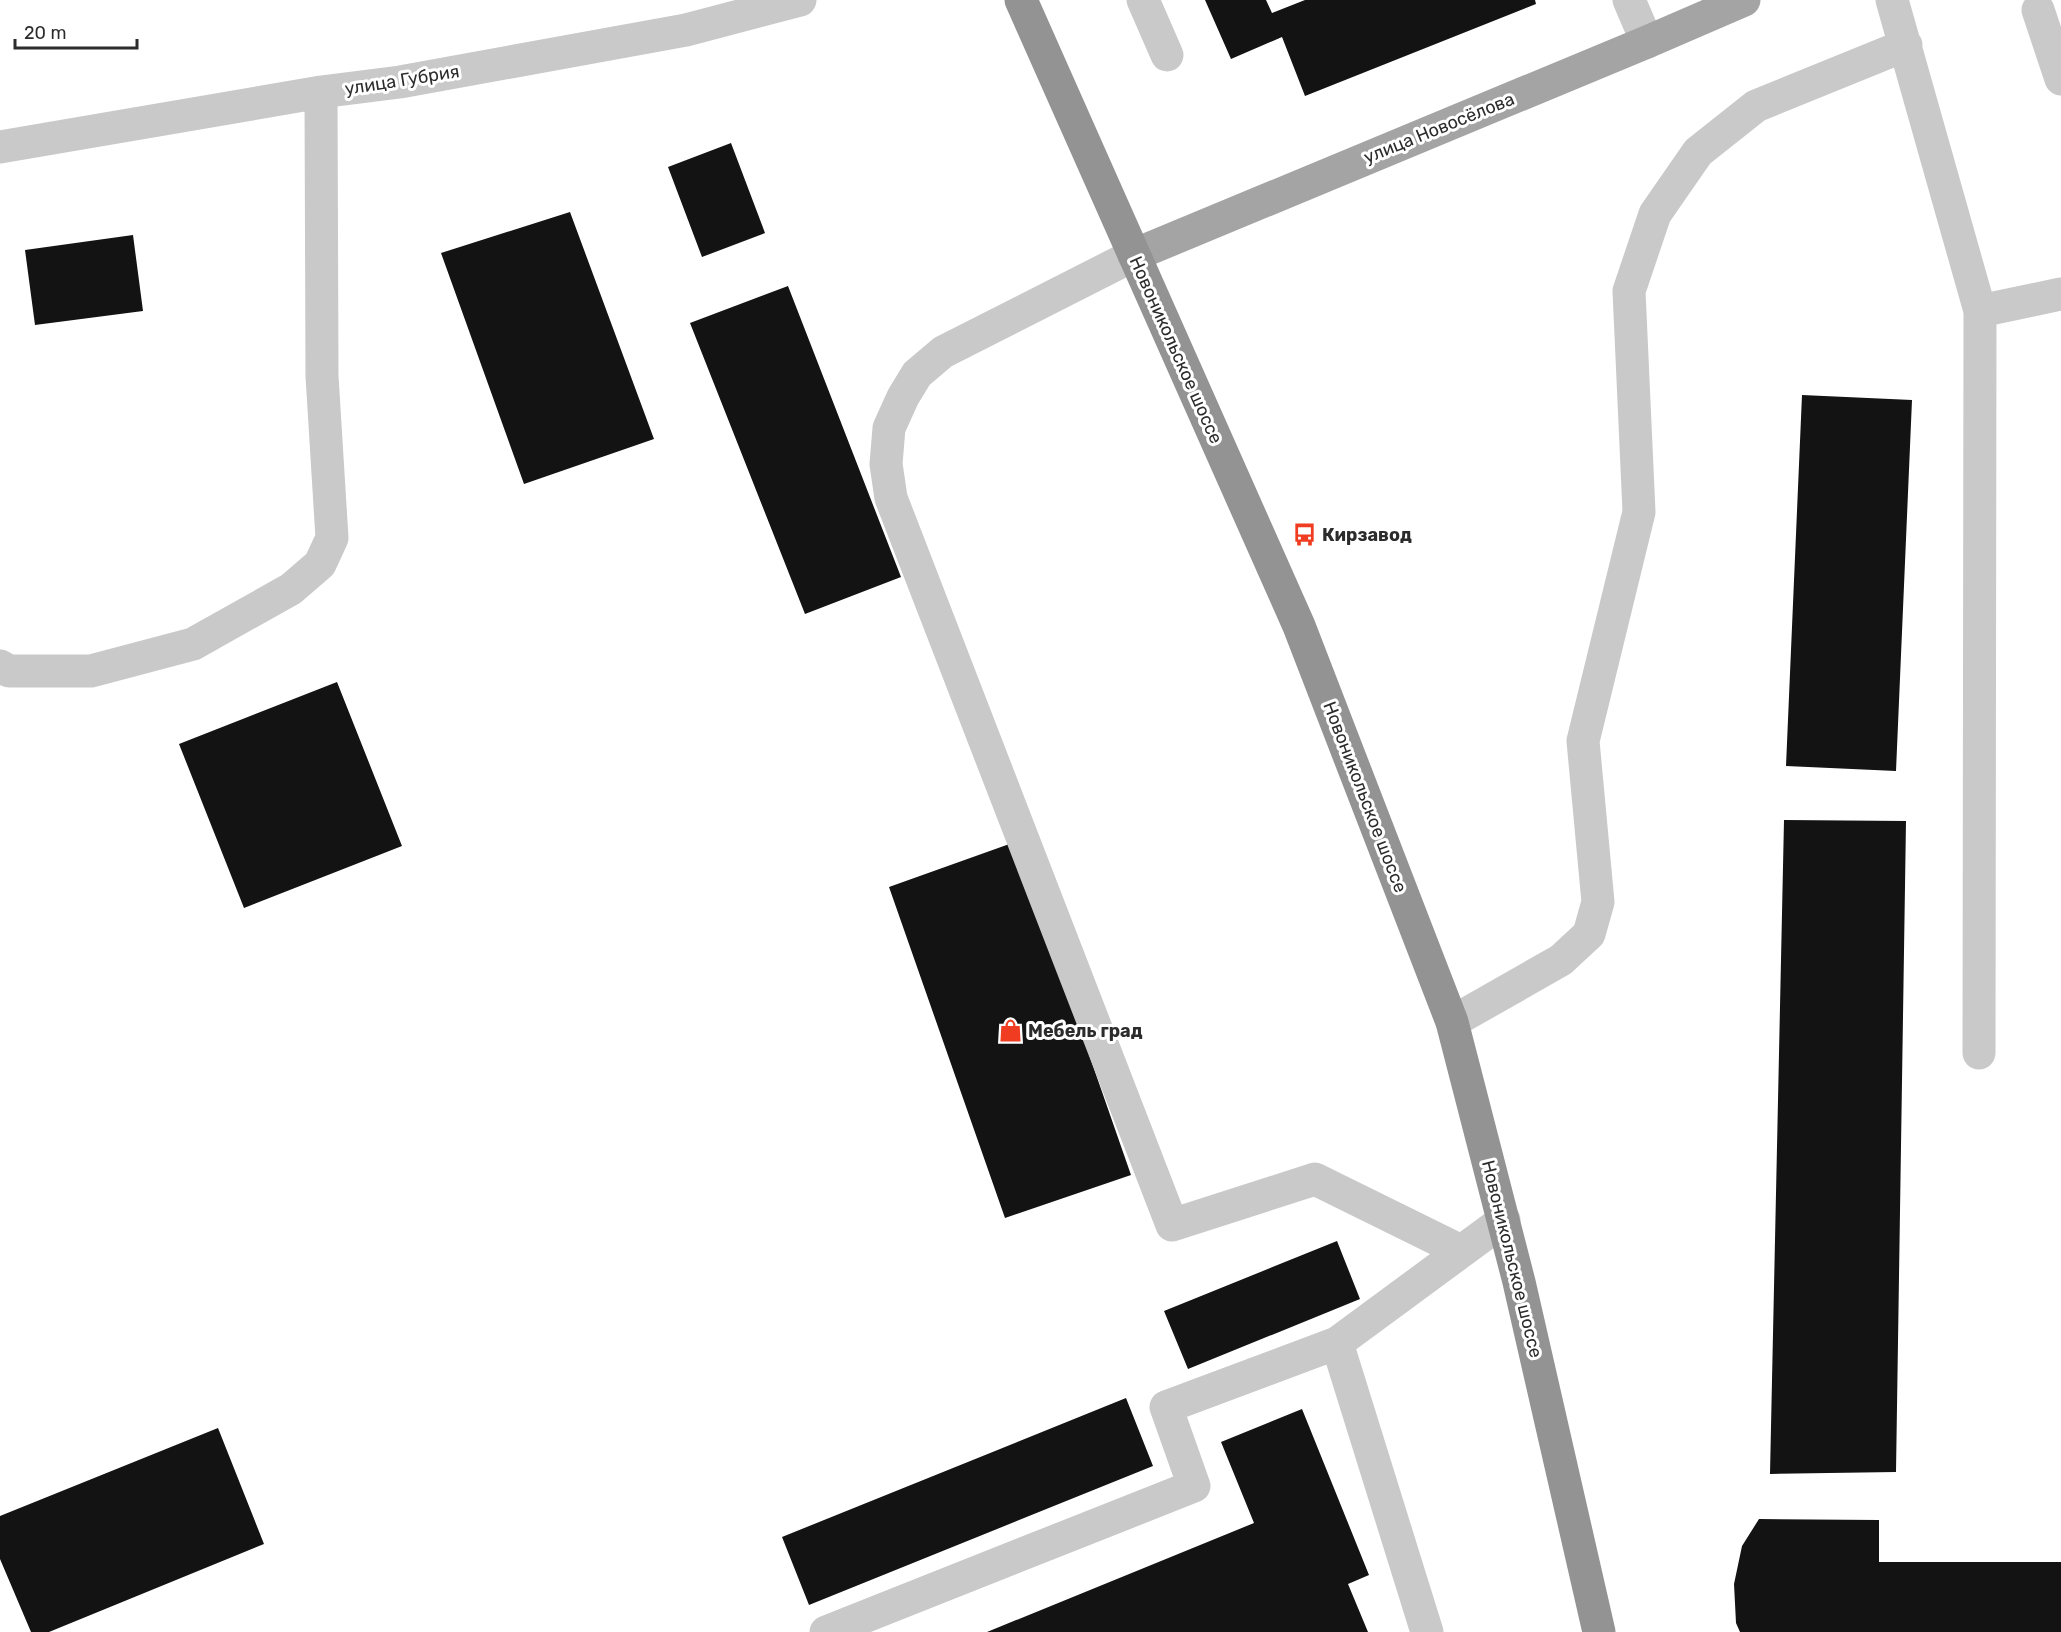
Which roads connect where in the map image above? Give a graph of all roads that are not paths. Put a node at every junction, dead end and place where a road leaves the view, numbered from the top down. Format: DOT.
graph roads {
  1 [pos="800,0"];
  2 [pos="1021,0"];
  3 [pos="1143,0"];
  4 [pos="1629,0"];
  5 [pos="1744,0"];
  6 [pos="1892,0"];
  7 [pos="2038,10"];
  8 [pos="1647,42"];
  9 [pos="1906,45"];
  10 [pos="1167,55"];
  11 [pos="2061,79"];
  12 [pos="321,92"];
  13 [pos="0,147"];
  14 [pos="1134,255"];
  15 [pos="2061,294"];
  16 [pos="1980,311"];
  17 [pos="0,666"];
  18 [pos="1452,1022"];
  19 [pos="1979,1053"];
  20 [pos="1504,1220"];
  21 [pos="1461,1251"];
  22 [pos="1337,1343"];
  23 [pos="882,1622"];
  24 [pos="826,1632"];
  25 [pos="1427,1632"];
  26 [pos="1599,1632"];
  1 -- 12 [label="street, улица Губрия"];
  2 -- 14 [label="highway, Новоникольское шоссе"];
  3 -- 10 [label="street"];
  4 -- 8 [label="street"];
  5 -- 8 [label="main road, улица Новосёлова"];
  6 -- 9 [label="street"];
  7 -- 11 [label="street"];
  8 -- 14 [label="main road, улица Новосёлова"];
  9 -- 16 [label="street"];
  9 -- 18 [label="street"];
  12 -- 13 [label="street, улица Губрия"];
  12 -- 17 [label="street"];
  14 -- 18 [label="highway, Новоникольское шоссе"];
  14 -- 21 [label="street"];
  15 -- 16 [label="street"];
  16 -- 19 [label="street"];
  18 -- 20 [label="highway, Новоникольское шоссе"];
  20 -- 21 [label="street"];
  20 -- 26 [label="highway, Новоникольское шоссе"];
  21 -- 22 [label="street"];
  22 -- 23 [label="street"];
  22 -- 25 [label="street"];
  23 -- 24 [label="street"];
}
